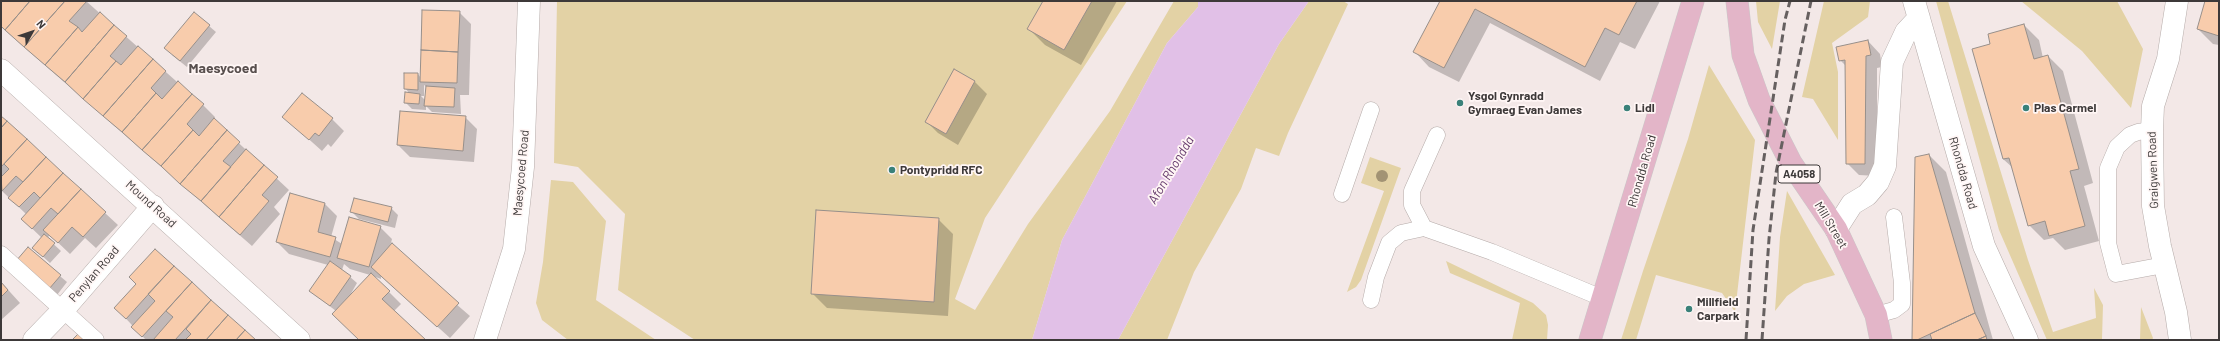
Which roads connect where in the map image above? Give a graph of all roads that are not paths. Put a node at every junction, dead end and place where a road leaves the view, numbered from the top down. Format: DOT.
graph roads {
  1 [pos="529,1"];
  2 [pos="1694,1"];
  3 [pos="1737,1"];
  4 [pos="2177,1"];
  5 [pos="1916,9"];
  6 [pos="1,70"];
  7 [pos="1371,110"];
  8 [pos="2152,130"];
  9 [pos="1437,135"];
  10 [pos="1342,194"];
  11 [pos="153,206"];
  12 [pos="1894,217"];
  13 [pos="1424,228"];
  14 [pos="1836,229"];
  15 [pos="1,254"];
  16 [pos="2164,265"];
  17 [pos="1602,298"];
  18 [pos="1371,300"];
  19 [pos="63,310"];
  20 [pos="1876,315"];
  21 [pos="489,339"];
  22 [pos="34,340"];
  23 [pos="96,340"];
  24 [pos="299,340"];
  25 [pos="1590,340"];
  26 [pos="1881,340"];
  27 [pos="2027,340"];
  28 [pos="2180,340"];
  1 -- 21 [label="street, Maesycoed Road"];
  2 -- 17 [label="main road, Rhondda Road"];
  3 -- 14 [label="main road, Mill Street / A4058"];
  4 -- 8 [label="street, Graigwen Road"];
  5 -- 14 [label="street"];
  5 -- 27 [label="street, Rhondda Road"];
  6 -- 11 [label="street, Mound Road"];
  7 -- 10 [label="lane"];
  8 -- 16 [label="street, Graigwen Road"];
  8 -- 16 [label="lane"];
  9 -- 13 [label="lane"];
  11 -- 19 [label="street, Penylan Road"];
  11 -- 24 [label="street, Mound Road"];
  12 -- 20 [label="lane"];
  13 -- 17 [label="lane"];
  13 -- 18 [label="lane"];
  14 -- 20 [label="main road, Mill Street / A4058"];
  15 -- 19 [label="lane"];
  16 -- 28 [label="street, Graigwen Road"];
  17 -- 25 [label="main road, Rhondda Road"];
  19 -- 22 [label="street, Penylan Road"];
  19 -- 23 [label="lane"];
  20 -- 26 [label="main road, Mill Street / A4058"];
}
